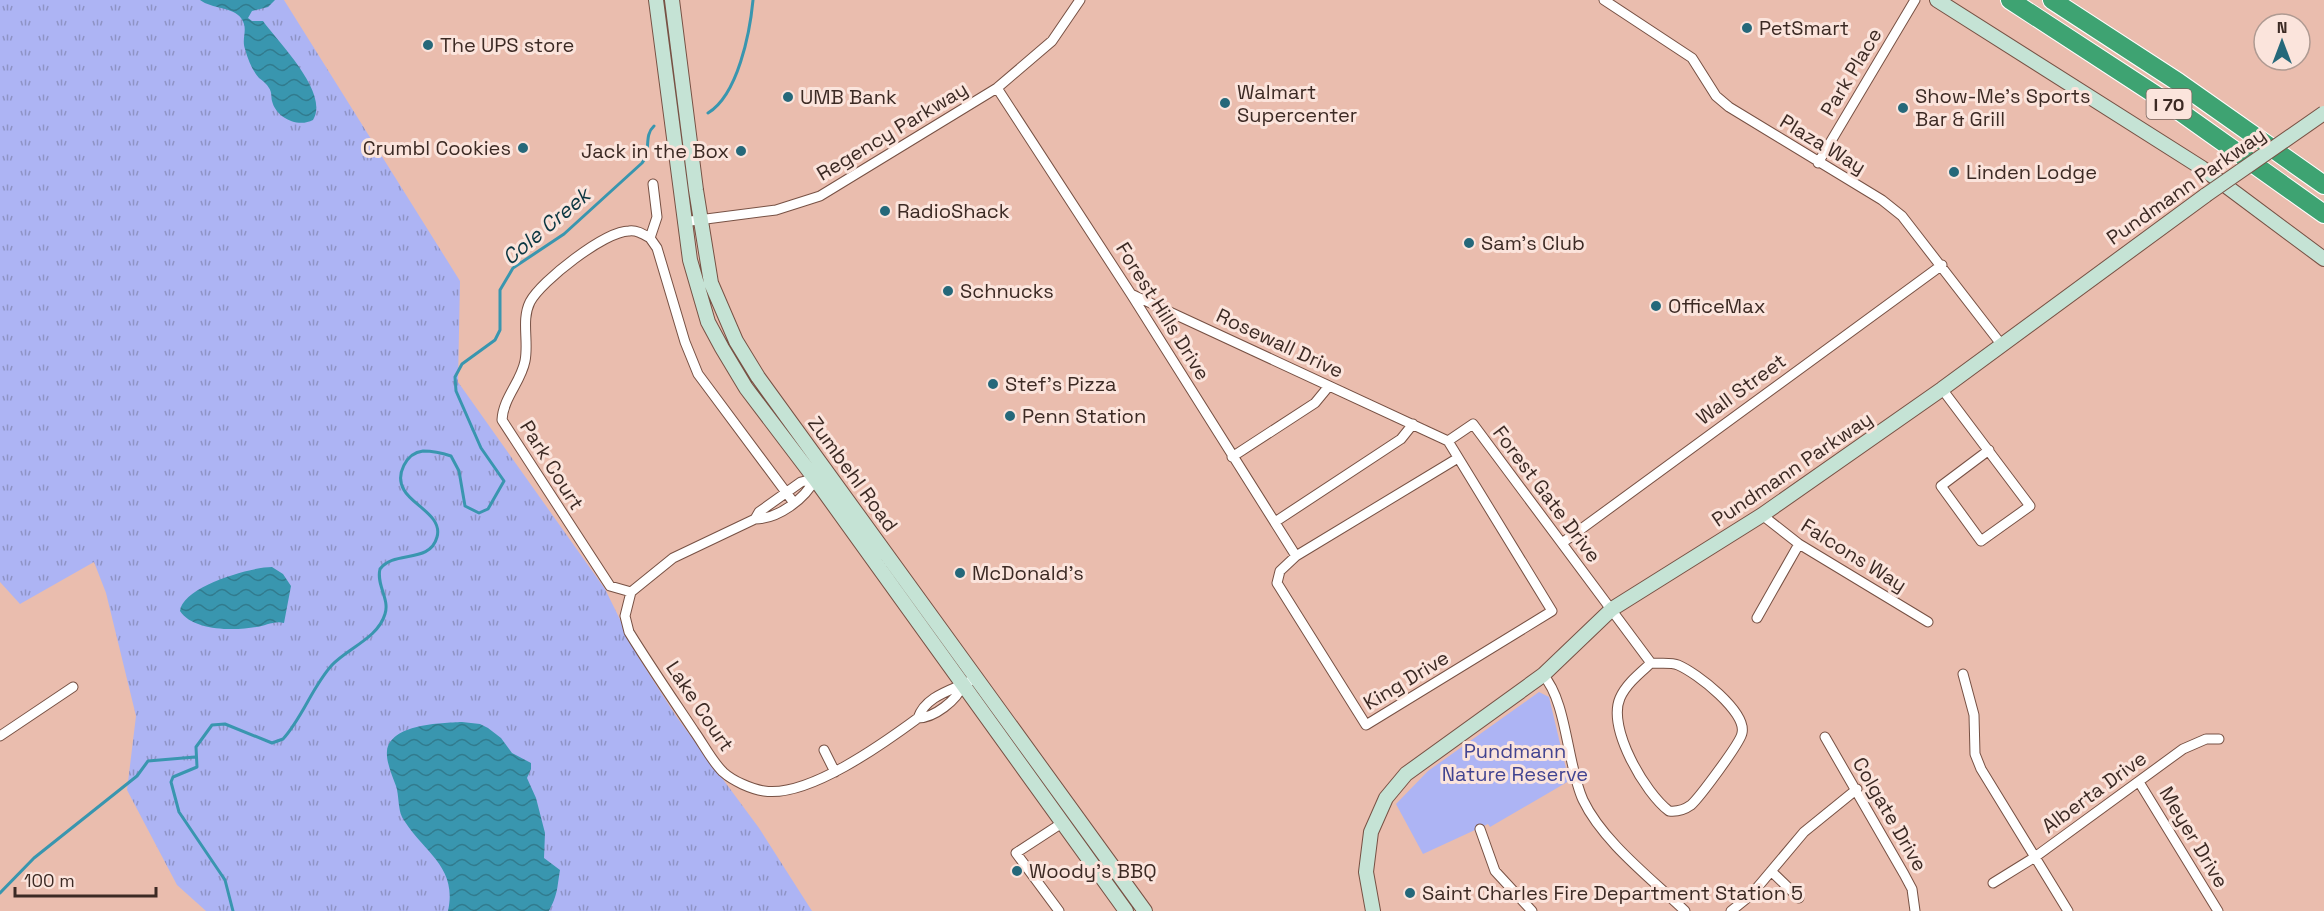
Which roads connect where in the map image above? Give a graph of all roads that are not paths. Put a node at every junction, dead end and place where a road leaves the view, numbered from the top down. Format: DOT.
graph roads {
  1 [pos="656,0"];
  2 [pos="672,0"];
  3 [pos="1080,0"];
  4 [pos="1605,0"];
  5 [pos="1915,0"];
  6 [pos="1937,0"];
  7 [pos="2010,0"];
  8 [pos="2052,0"];
  9 [pos="680,66"];
  10 [pos="665,67"];
  11 [pos="997,88"];
  12 [pos="2324,113"];
  13 [pos="1818,163"];
  14 [pos="653,184"];
  15 [pos="2324,185"];
  16 [pos="2324,214"];
  17 [pos="700,219"];
  18 [pos="683,222"];
  19 [pos="650,238"];
  20 [pos="2324,259"];
  21 [pos="1942,264"];
  22 [pos="1131,294"];
  23 [pos="2001,344"];
  24 [pos="1329,386"];
  25 [pos="1942,389"];
  26 [pos="1413,424"];
  27 [pos="1448,441"];
  28 [pos="1989,450"];
  29 [pos="1232,456"];
  30 [pos="1458,458"];
  31 [pos="828,471"];
  32 [pos="815,479"];
  33 [pos="787,493"];
  34 [pos="794,503"];
  35 [pos="1762,515"];
  36 [pos="754,519"];
  37 [pos="1275,522"];
  38 [pos="1562,543"];
  39 [pos="1799,544"];
  40 [pos="1296,556"];
  41 [pos="631,592"];
  42 [pos="1612,609"];
  43 [pos="1757,618"];
  44 [pos="1928,622"];
  45 [pos="1651,663"];
  46 [pos="1963,674"];
  47 [pos="1543,675"];
  48 [pos="976,678"];
  49 [pos="962,686"];
  50 [pos="73,687"];
  51 [pos="0,736"];
  52 [pos="1825,738"];
  53 [pos="2219,739"];
  54 [pos="824,750"];
  55 [pos="835,772"];
  56 [pos="2139,782"];
  57 [pos="1857,789"];
  58 [pos="1062,823"];
  59 [pos="1480,829"];
  60 [pos="2035,857"];
  61 [pos="1771,871"];
  62 [pos="1993,883"];
  63 [pos="1799,898"];
  64 [pos="1140,909"];
  65 [pos="1059,911"];
  66 [pos="1126,911"];
  67 [pos="1372,911"];
  68 [pos="1532,911"];
  69 [pos="1684,911"];
  70 [pos="1731,911"];
  71 [pos="1915,911"];
  72 [pos="2068,911"];
  73 [pos="2218,911"];
  1 -- 10 [label="main road, Zumbehl Road"];
  2 -- 9 [label="main road, Zumbehl Road"];
  3 -- 11 [label="street, Regency Parkway"];
  4 -- 13 [label="street, Plaza Way"];
  5 -- 13 [label="street, Park Place"];
  6 -- 20 [label="main road"];
  7 -- 16 [label="highway, I 70"];
  8 -- 15 [label="highway, I 70"];
  9 -- 10 [label="main road"];
  9 -- 17 [label="main road, Zumbehl Road"];
  10 -- 18 [label="main road, Zumbehl Road"];
  11 -- 17 [label="street, Regency Parkway"];
  11 -- 22 [label="street, Forest Hills Drive"];
  12 -- 23 [label="main road, Pundmann Parkway, bridge"];
  13 -- 21 [label="street, Plaza Way"];
  14 -- 19 [label="street"];
  17 -- 18 [label="street, Regency Parkway"];
  17 -- 31 [label="main road, Zumbehl Road"];
  18 -- 32 [label="main road, Zumbehl Road"];
  19 -- 33 [label="street"];
  19 -- 41 [label="street, Park Court"];
  21 -- 23 [label="street, Plaza Way"];
  21 -- 38 [label="street, Wall Street"];
  22 -- 24 [label="street, Rosewall Drive"];
  22 -- 29 [label="street, Forest Hills Drive"];
  23 -- 25 [label="main road, Pundmann Parkway"];
  24 -- 26 [label="street, Rosewall Drive"];
  24 -- 29 [label="street"];
  25 -- 28 [label="street"];
  25 -- 35 [label="main road, Pundmann Parkway"];
  26 -- 27 [label="street, Rosewall Drive"];
  26 -- 37 [label="street"];
  27 -- 30 [label="street"];
  27 -- 38 [label="street, Forest Gate Drive"];
  28 -- 28 [label="street"];
  29 -- 37 [label="street, Forest Hills Drive"];
  30 -- 40 [label="street, King Drive"];
  30 -- 40 [label="street, King Drive"];
  31 -- 32 [label="street"];
  31 -- 48 [label="main road, Zumbehl Road"];
  32 -- 33 [label="street"];
  32 -- 34 [label="street"];
  32 -- 49 [label="main road, Zumbehl Road"];
  33 -- 34 [label="street"];
  33 -- 36 [label="street"];
  34 -- 36 [label="street"];
  35 -- 39 [label="street, Falcons Way"];
  35 -- 42 [label="main road, Pundmann Parkway"];
  36 -- 41 [label="street"];
  37 -- 40 [label="street, Forest Hills Drive"];
  38 -- 42 [label="street, Forest Gate Drive"];
  39 -- 43 [label="street"];
  39 -- 44 [label="street, Falcons Way"];
  41 -- 55 [label="street, Lake Court"];
  42 -- 45 [label="street, Forest Gate Drive"];
  42 -- 47 [label="main road, Pundmann Parkway"];
  45 -- 45 [label="street"];
  46 -- 60 [label="street"];
  47 -- 67 [label="main road, Pundmann Parkway"];
  47 -- 69 [label="street"];
  48 -- 49 [label="street, Lake Court"];
  48 -- 64 [label="main road, Zumbehl Road"];
  49 -- 55 [label="street, Lake Court"];
  49 -- 58 [label="main road, Zumbehl Road"];
  50 -- 51 [label="street"];
  52 -- 57 [label="street, Colgate Drive"];
  53 -- 56 [label="street, Alberta Drive"];
  54 -- 55 [label="street"];
  56 -- 60 [label="street, Alberta Drive"];
  56 -- 73 [label="street, Meyer Drive"];
  57 -- 61 [label="street"];
  57 -- 71 [label="street, Colgate Drive"];
  58 -- 65 [label="street"];
  58 -- 66 [label="main road, Zumbehl Road"];
  59 -- 68 [label="street"];
  60 -- 62 [label="street, Alberta Drive"];
  60 -- 72 [label="street"];
  61 -- 63 [label="street"];
  61 -- 70 [label="street"];
}
